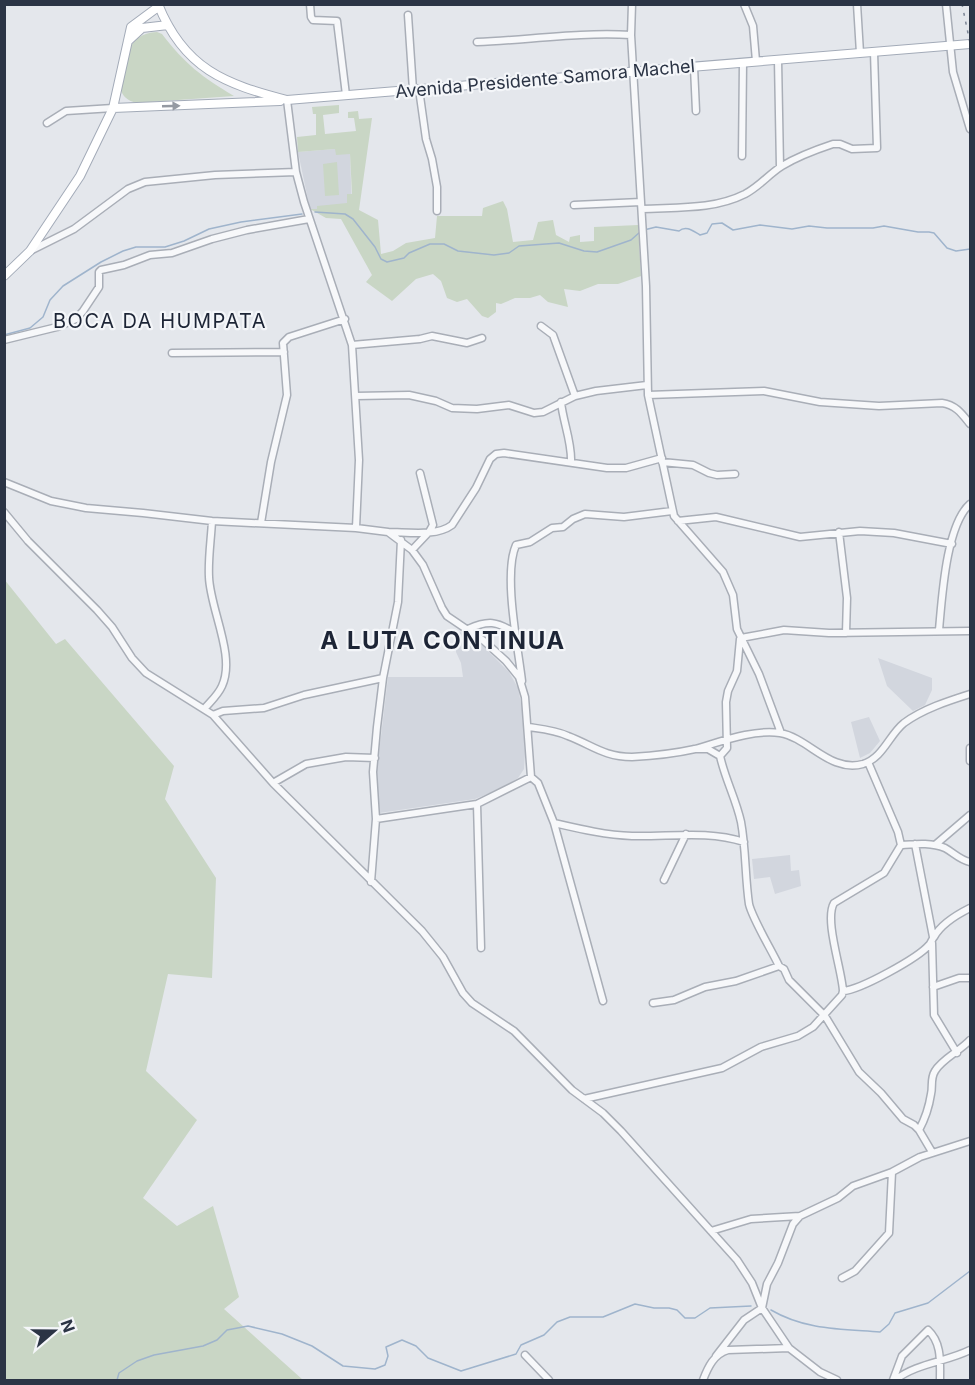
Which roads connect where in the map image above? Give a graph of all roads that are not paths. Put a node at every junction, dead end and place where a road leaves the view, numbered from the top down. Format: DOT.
graph roads {
  1 [pos="310,4"];
  2 [pos="632,4"];
  3 [pos="744,4"];
  4 [pos="856,4"];
  5 [pos="946,4"];
  6 [pos="158,6"];
  7 [pos="408,15"];
  8 [pos="168,25"];
  9 [pos="631,35"];
  10 [pos="128,41"];
  11 [pos="477,42"];
  12 [pos="970,44"];
  13 [pos="954,45"];
  14 [pos="874,52"];
  15 [pos="860,53"];
  16 [pos="778,60"];
  17 [pos="756,62"];
  18 [pos="743,63"];
  19 [pos="694,67"];
  20 [pos="633,72"];
  21 [pos="416,90"];
  22 [pos="346,95"];
  23 [pos="287,100"];
  24 [pos="113,108"];
  25 [pos="696,111"];
  26 [pos="47,123"];
  27 [pos="970,129"];
  28 [pos="742,156"];
  29 [pos="780,167"];
  30 [pos="296,172"];
  31 [pos="573,206"];
  32 [pos="642,206"];
  33 [pos="437,211"];
  34 [pos="309,219"];
  35 [pos="30,251"];
  36 [pos="4,276"];
  37 [pos="345,319"];
  38 [pos="541,326"];
  39 [pos="482,338"];
  40 [pos="4,340"];
  41 [pos="352,345"];
  42 [pos="284,352"];
  43 [pos="172,353"];
  44 [pos="647,385"];
  45 [pos="648,395"];
  46 [pos="356,396"];
  47 [pos="575,396"];
  48 [pos="561,402"];
  49 [pos="970,424"];
  50 [pos="662,460"];
  51 [pos="570,462"];
  52 [pos="420,473"];
  53 [pos="735,474"];
  54 [pos="4,483"];
  55 [pos="970,504"];
  56 [pos="672,511"];
  57 [pos="4,512"];
  58 [pos="212,521"];
  59 [pos="678,521"];
  60 [pos="261,523"];
  61 [pos="356,528"];
  62 [pos="388,532"];
  63 [pos="429,532"];
  64 [pos="839,532"];
  65 [pos="401,540"];
  66 [pos="952,544"];
  67 [pos="412,550"];
  68 [pos="468,628"];
  69 [pos="939,630"];
  70 [pos="970,631"];
  71 [pos="515,633"];
  72 [pos="846,633"];
  73 [pos="741,638"];
  74 [pos="383,678"];
  75 [pos="522,687"];
  76 [pos="970,694"];
  77 [pos="205,708"];
  78 [pos="213,715"];
  79 [pos="528,727"];
  80 [pos="781,733"];
  81 [pos="727,739"];
  82 [pos="970,748"];
  83 [pos="694,749"];
  84 [pos="720,756"];
  85 [pos="375,758"];
  86 [pos="970,761"];
  87 [pos="868,762"];
  88 [pos="531,777"];
  89 [pos="273,783"];
  90 [pos="477,804"];
  91 [pos="970,815"];
  92 [pos="376,819"];
  93 [pos="554,823"];
  94 [pos="686,834"];
  95 [pos="744,842"];
  96 [pos="915,844"];
  97 [pos="901,845"];
  98 [pos="935,845"];
  99 [pos="970,862"];
  100 [pos="664,880"];
  101 [pos="371,882"];
  102 [pos="970,908"];
  103 [pos="933,940"];
  104 [pos="481,948"];
  105 [pos="779,966"];
  106 [pos="970,978"];
  107 [pos="933,987"];
  108 [pos="843,991"];
  109 [pos="603,1001"];
  110 [pos="653,1003"];
  111 [pos="825,1016"];
  112 [pos="970,1040"];
  113 [pos="957,1053"];
  114 [pos="584,1099"];
  115 [pos="919,1130"];
  116 [pos="970,1141"];
  117 [pos="932,1152"];
  118 [pos="892,1172"];
  119 [pos="800,1216"];
  120 [pos="711,1231"];
  121 [pos="842,1278"];
  122 [pos="762,1308"];
  123 [pos="789,1348"];
  124 [pos="970,1350"];
  125 [pos="525,1355"];
  126 [pos="716,1356"];
  127 [pos="940,1361"];
  128 [pos="549,1380"];
  129 [pos="703,1380"];
  130 [pos="837,1380"];
  131 [pos="894,1380"];
  132 [pos="940,1380"];
  1 -- 22 [label="street"];
  2 -- 9 [label="street"];
  3 -- 17 [label="street"];
  4 -- 15 [label="street"];
  5 -- 13 [label="street"];
  6 -- 8 [label="main road, Avenida Presidente Samora Machel"];
  6 -- 10 [label="main road"];
  7 -- 21 [label="street"];
  8 -- 10 [label="main road"];
  8 -- 23 [label="main road, Avenida Presidente Samora Machel"];
  9 -- 11 [label="street"];
  9 -- 20 [label="street"];
  10 -- 24 [label="main road"];
  12 -- 13 [label="main road, Avenida Presidente Samora Machel"];
  13 -- 14 [label="main road, Avenida Presidente Samora Machel"];
  13 -- 27 [label="street"];
  14 -- 15 [label="main road, Avenida Presidente Samora Machel"];
  14 -- 29 [label="street"];
  15 -- 16 [label="main road, Avenida Presidente Samora Machel"];
  16 -- 17 [label="main road, Avenida Presidente Samora Machel"];
  16 -- 29 [label="street"];
  17 -- 18 [label="main road, Avenida Presidente Samora Machel"];
  18 -- 19 [label="main road, Avenida Presidente Samora Machel"];
  18 -- 28 [label="street"];
  19 -- 20 [label="main road, Avenida Presidente Samora Machel"];
  19 -- 25 [label="street"];
  20 -- 21 [label="main road, Avenida Presidente Samora Machel"];
  20 -- 32 [label="street"];
  21 -- 22 [label="main road, Avenida Presidente Samora Machel"];
  21 -- 33 [label="street"];
  22 -- 23 [label="main road, Avenida Presidente Samora Machel"];
  24 -- 23 [label="main road, one-way"];
  23 -- 30 [label="street"];
  24 -- 26 [label="street"];
  24 -- 35 [label="main road"];
  29 -- 32 [label="street"];
  30 -- 34 [label="street"];
  30 -- 35 [label="street"];
  31 -- 32 [label="street"];
  32 -- 44 [label="street"];
  34 -- 37 [label="street"];
  34 -- 40 [label="street"];
  35 -- 36 [label="main road"];
  37 -- 41 [label="street"];
  37 -- 42 [label="street"];
  38 -- 47 [label="street"];
  39 -- 41 [label="street"];
  41 -- 46 [label="street"];
  42 -- 43 [label="street"];
  42 -- 60 [label="street"];
  44 -- 45 [label="street"];
  44 -- 47 [label="street"];
  45 -- 49 [label="street"];
  45 -- 50 [label="street"];
  46 -- 48 [label="street"];
  46 -- 61 [label="street"];
  47 -- 48 [label="street"];
  48 -- 51 [label="street"];
  50 -- 51 [label="street"];
  50 -- 53 [label="street"];
  50 -- 56 [label="street"];
  51 -- 63 [label="street"];
  52 -- 63 [label="street"];
  54 -- 58 [label="street"];
  55 -- 66 [label="street"];
  56 -- 59 [label="street"];
  56 -- 71 [label="street"];
  57 -- 77 [label="street"];
  58 -- 60 [label="street"];
  58 -- 77 [label="street"];
  59 -- 64 [label="street"];
  59 -- 73 [label="street"];
  60 -- 61 [label="street"];
  61 -- 62 [label="street"];
  62 -- 63 [label="street"];
  62 -- 65 [label="street"];
  63 -- 67 [label="street"];
  64 -- 66 [label="street"];
  64 -- 72 [label="street"];
  65 -- 67 [label="street"];
  65 -- 74 [label="street"];
  66 -- 69 [label="street"];
  67 -- 68 [label="street"];
  68 -- 71 [label="street"];
  68 -- 75 [label="street"];
  69 -- 70 [label="street"];
  69 -- 72 [label="street"];
  71 -- 75 [label="street"];
  72 -- 73 [label="street"];
  73 -- 80 [label="street"];
  73 -- 81 [label="street"];
  74 -- 78 [label="street"];
  74 -- 85 [label="street"];
  75 -- 79 [label="street"];
  76 -- 87 [label="street"];
  77 -- 78 [label="street"];
  78 -- 89 [label="street"];
  79 -- 83 [label="street"];
  79 -- 88 [label="street"];
  80 -- 81 [label="street"];
  80 -- 87 [label="street"];
  81 -- 83 [label="street"];
  81 -- 84 [label="street"];
  82 -- 86 [label="street"];
  83 -- 84 [label="street"];
  84 -- 95 [label="street"];
  85 -- 89 [label="street"];
  85 -- 92 [label="street"];
  87 -- 97 [label="street"];
  88 -- 90 [label="street"];
  88 -- 93 [label="street"];
  89 -- 101 [label="street"];
  90 -- 92 [label="street"];
  90 -- 104 [label="street"];
  91 -- 98 [label="street"];
  92 -- 101 [label="street"];
  93 -- 94 [label="street"];
  93 -- 109 [label="street"];
  94 -- 95 [label="street"];
  94 -- 100 [label="street"];
  95 -- 105 [label="street"];
  96 -- 97 [label="street"];
  96 -- 98 [label="street"];
  96 -- 103 [label="street"];
  97 -- 108 [label="street"];
  98 -- 99 [label="street"];
  101 -- 114 [label="street"];
  102 -- 103 [label="street"];
  103 -- 107 [label="street"];
  103 -- 108 [label="street"];
  105 -- 110 [label="street"];
  105 -- 111 [label="street"];
  106 -- 107 [label="street"];
  107 -- 113 [label="street"];
  108 -- 111 [label="street"];
  111 -- 114 [label="street"];
  111 -- 115 [label="street"];
  112 -- 113 [label="street"];
  113 -- 115 [label="street"];
  114 -- 120 [label="street"];
  115 -- 117 [label="street"];
  116 -- 117 [label="street"];
  117 -- 118 [label="street"];
  118 -- 119 [label="street"];
  118 -- 121 [label="street"];
  119 -- 120 [label="street"];
  119 -- 122 [label="street"];
  120 -- 122 [label="street"];
  122 -- 123 [label="street"];
  122 -- 126 [label="street"];
  123 -- 126 [label="street"];
  123 -- 130 [label="street"];
  124 -- 127 [label="street"];
  125 -- 128 [label="street"];
  126 -- 129 [label="street"];
  127 -- 131 [label="street"];
  127 -- 131 [label="street"];
  127 -- 132 [label="street"];
}
